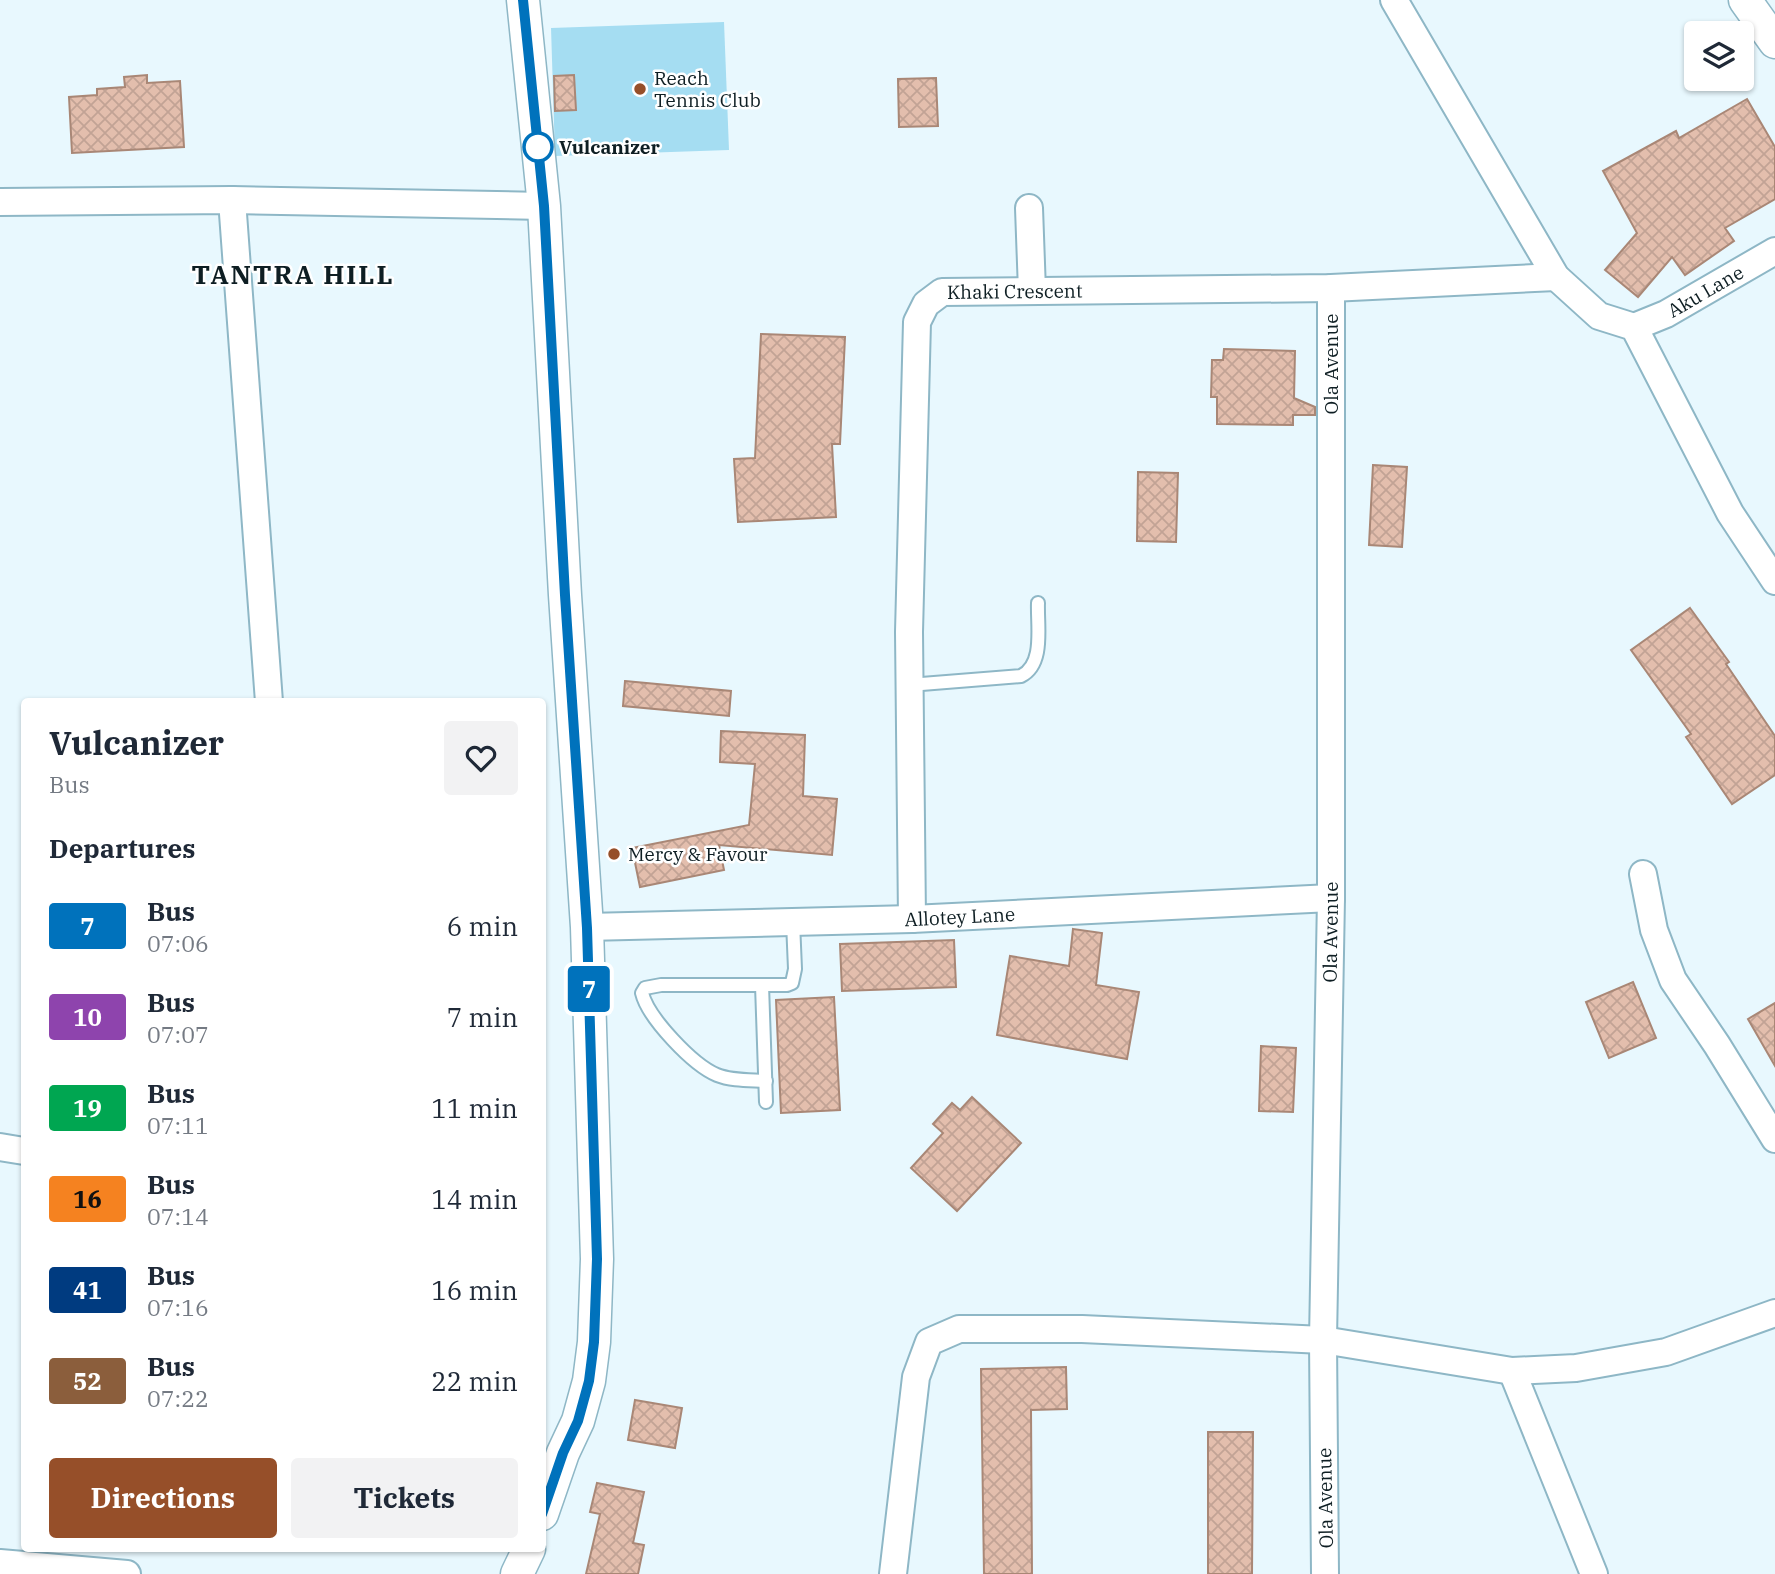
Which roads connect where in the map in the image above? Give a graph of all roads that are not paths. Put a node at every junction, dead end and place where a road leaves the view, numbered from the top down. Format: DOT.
graph roads {
  1 [pos="523,0"];
  2 [pos="1394,0"];
  3 [pos="1745,0"];
  4 [pos="1775,43"];
  5 [pos="232,200"];
  6 [pos="0,202"];
  7 [pos="544,206"];
  8 [pos="1029,208"];
  9 [pos="1775,251"];
  10 [pos="1556,277"];
  11 [pos="1331,288"];
  12 [pos="1032,291"];
  13 [pos="1634,327"];
  14 [pos="1775,582"];
  15 [pos="1038,603"];
  16 [pos="909,685"];
  17 [pos="269,698"];
  18 [pos="1643,873"];
  19 [pos="1331,898"];
  20 [pos="912,919"];
  21 [pos="793,922"];
  22 [pos="587,928"];
  23 [pos="762,985"];
  24 [pos="766,1080"];
  25 [pos="766,1101"];
  26 [pos="1775,1139"];
  27 [pos="0,1147"];
  28 [pos="21,1151"];
  29 [pos="1775,1313"];
  30 [pos="1323,1340"];
  31 [pos="1513,1371"];
  32 [pos="546,1502"];
  33 [pos="528,1552"];
  34 [pos="17,1567"];
  35 [pos="127,1574"];
  36 [pos="517,1574"];
  37 [pos="893,1574"];
  38 [pos="1325,1574"];
  39 [pos="1594,1574"];
  1 -- 7 [label="street"];
  2 -- 10 [label="street"];
  3 -- 4 [label="street"];
  5 -- 6 [label="street"];
  5 -- 7 [label="street"];
  5 -- 17 [label="street"];
  7 -- 22 [label="street"];
  8 -- 12 [label="street"];
  9 -- 13 [label="street, Aku Lane"];
  10 -- 11 [label="street, Khaki Crescent"];
  10 -- 13 [label="street"];
  11 -- 12 [label="street, Khaki Crescent"];
  11 -- 19 [label="street, Ola Avenue"];
  12 -- 16 [label="street, Khaki Crescent"];
  13 -- 14 [label="street"];
  15 -- 16 [label="lane"];
  16 -- 20 [label="street, Khaki Crescent"];
  18 -- 26 [label="street"];
  19 -- 20 [label="street, Allotey Lane"];
  19 -- 30 [label="street, Ola Avenue"];
  20 -- 21 [label="street, Allotey Lane"];
  21 -- 22 [label="street, Allotey Lane"];
  21 -- 23 [label="lane"];
  22 -- 32 [label="street"];
  23 -- 24 [label="lane"];
  23 -- 24 [label="lane"];
  24 -- 25 [label="lane"];
  27 -- 28 [label="street"];
  29 -- 31 [label="street"];
  30 -- 31 [label="street"];
  30 -- 37 [label="street"];
  30 -- 38 [label="street, Ola Avenue"];
  31 -- 39 [label="street"];
  33 -- 36 [label="street"];
  34 -- 35 [label="street"];
}
